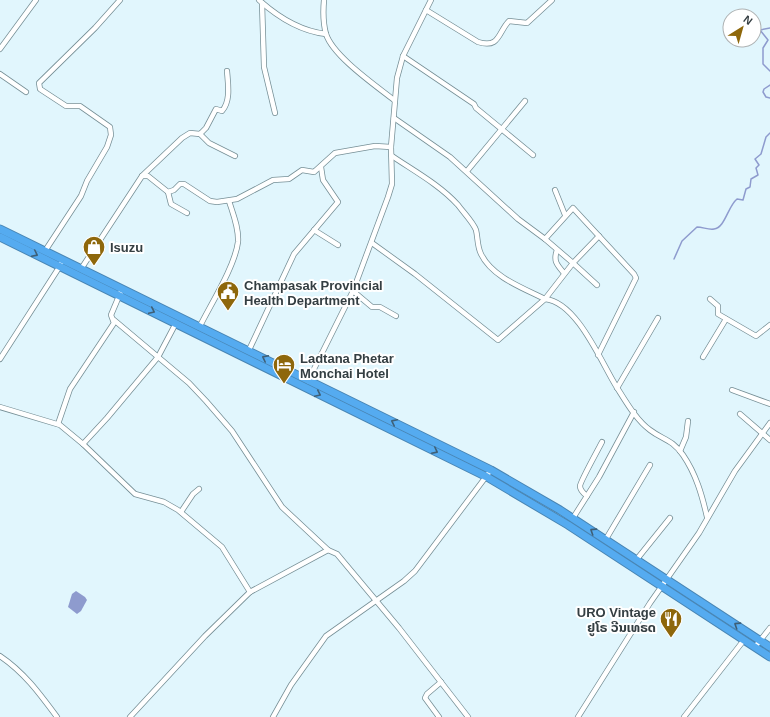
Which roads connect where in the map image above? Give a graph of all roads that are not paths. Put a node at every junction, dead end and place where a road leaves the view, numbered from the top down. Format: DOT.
graph roads {
  1 [pos="36,0"];
  2 [pos="120,0"];
  3 [pos="324,0"];
  4 [pos="431,0"];
  5 [pos="552,0"];
  6 [pos="261,1"];
  7 [pos="426,10"];
  8 [pos="326,34"];
  9 [pos="0,48"];
  10 [pos="403,56"];
  11 [pos="227,71"];
  12 [pos="0,74"];
  13 [pos="26,92"];
  14 [pos="394,100"];
  15 [pos="525,101"];
  16 [pos="275,113"];
  17 [pos="394,118"];
  18 [pos="502,130"];
  19 [pos="200,134"];
  20 [pos="391,147"];
  21 [pos="533,154"];
  22 [pos="235,156"];
  23 [pos="392,156"];
  24 [pos="322,166"];
  25 [pos="467,171"];
  26 [pos="142,176"];
  27 [pos="555,190"];
  28 [pos="168,192"];
  29 [pos="228,201"];
  30 [pos="187,213"];
  31 [pos="566,215"];
  32 [pos="0,229"];
  33 [pos="314,230"];
  34 [pos="599,236"];
  35 [pos="0,237"];
  36 [pos="545,239"];
  37 [pos="372,244"];
  38 [pos="338,245"];
  39 [pos="557,250"];
  40 [pos="45,251"];
  41 [pos="61,263"];
  42 [pos="573,263"];
  43 [pos="81,268"];
  44 [pos="564,274"];
  45 [pos="597,285"];
  46 [pos="122,289"];
  47 [pos="353,291"];
  48 [pos="119,296"];
  49 [pos="545,299"];
  50 [pos="710,299"];
  51 [pos="396,316"];
  52 [pos="658,318"];
  53 [pos="726,319"];
  54 [pos="114,320"];
  55 [pos="176,323"];
  56 [pos="770,325"];
  57 [pos="200,326"];
  58 [pos="249,350"];
  59 [pos="598,355"];
  60 [pos="703,356"];
  61 [pos="158,357"];
  62 [pos="0,359"];
  63 [pos="308,380"];
  64 [pos="304,388"];
  65 [pos="617,388"];
  66 [pos="732,390"];
  67 [pos="770,404"];
  68 [pos="0,407"];
  69 [pos="634,412"];
  70 [pos="740,414"];
  71 [pos="688,421"];
  72 [pos="770,423"];
  73 [pos="58,424"];
  74 [pos="762,435"];
  75 [pos="770,440"];
  76 [pos="602,442"];
  77 [pos="83,444"];
  78 [pos="680,451"];
  79 [pos="650,465"];
  80 [pos="491,470"];
  81 [pos="487,477"];
  82 [pos="199,489"];
  83 [pos="587,496"];
  84 [pos="560,510"];
  85 [pos="181,512"];
  86 [pos="554,517"];
  87 [pos="707,517"];
  88 [pos="573,518"];
  89 [pos="670,518"];
  90 [pos="606,539"];
  91 [pos="328,550"];
  92 [pos="637,559"];
  93 [pos="667,579"];
  94 [pos="661,586"];
  95 [pos="250,592"];
  96 [pos="376,600"];
  97 [pos="770,628"];
  98 [pos="744,640"];
  99 [pos="760,640"];
  100 [pos="755,647"];
  101 [pos="770,647"];
  102 [pos="0,656"];
  103 [pos="770,657"];
  104 [pos="441,682"];
  105 [pos="57,717"];
  106 [pos="130,717"];
  107 [pos="273,717"];
  108 [pos="439,717"];
  109 [pos="468,717"];
  110 [pos="578,717"];
  111 [pos="684,717"];
  1 -- 9 [label="street"];
  2 -- 40 [label="street"];
  3 -- 8 [label="street"];
  4 -- 7 [label="street"];
  5 -- 7 [label="street"];
  6 -- 8 [label="street"];
  6 -- 16 [label="street"];
  7 -- 10 [label="street"];
  8 -- 14 [label="street"];
  10 -- 14 [label="street"];
  10 -- 18 [label="street"];
  11 -- 19 [label="street"];
  12 -- 13 [label="street"];
  14 -- 17 [label="street"];
  15 -- 18 [label="street"];
  17 -- 20 [label="street"];
  17 -- 25 [label="street"];
  18 -- 21 [label="street"];
  18 -- 25 [label="street"];
  19 -- 22 [label="street"];
  19 -- 26 [label="street"];
  20 -- 23 [label="street"];
  20 -- 24 [label="street"];
  23 -- 37 [label="street"];
  23 -- 49 [label="street"];
  24 -- 29 [label="street"];
  24 -- 33 [label="street"];
  25 -- 36 [label="street"];
  26 -- 28 [label="street"];
  26 -- 43 [label="street"];
  27 -- 31 [label="street"];
  28 -- 29 [label="street"];
  28 -- 30 [label="street"];
  29 -- 57 [label="street"];
  31 -- 34 [label="street"];
  31 -- 36 [label="street"];
  32 -- 40 [label="highway"];
  33 -- 38 [label="street"];
  33 -- 58 [label="street"];
  34 -- 42 [label="street"];
  34 -- 59 [label="street"];
  35 -- 41 [label="highway, one-way"];
  36 -- 39 [label="street"];
  37 -- 47 [label="street"];
  37 -- 49 [label="street"];
  39 -- 42 [label="street"];
  39 -- 44 [label="street"];
  40 -- 41 [label="highway"];
  41 -- 43 [label="highway"];
  41 -- 48 [label="highway"];
  41 -- 62 [label="street"];
  42 -- 44 [label="street"];
  42 -- 45 [label="street"];
  43 -- 46 [label="highway"];
  44 -- 49 [label="street"];
  46 -- 48 [label="street"];
  46 -- 57 [label="highway"];
  47 -- 51 [label="street"];
  47 -- 63 [label="street"];
  48 -- 54 [label="street"];
  48 -- 55 [label="highway, one-way"];
  49 -- 59 [label="street"];
  50 -- 53 [label="street"];
  52 -- 65 [label="street"];
  53 -- 56 [label="street"];
  53 -- 60 [label="street"];
  54 -- 61 [label="street"];
  54 -- 73 [label="street"];
  55 -- 61 [label="street"];
  55 -- 64 [label="highway"];
  57 -- 58 [label="highway"];
  63 -- 58 [label="highway, one-way"];
  59 -- 65 [label="street"];
  61 -- 77 [label="street"];
  61 -- 91 [label="street"];
  63 -- 64 [label="street"];
  80 -- 63 [label="highway, one-way"];
  64 -- 81 [label="highway, one-way"];
  65 -- 69 [label="street"];
  66 -- 67 [label="street"];
  68 -- 73 [label="street"];
  69 -- 78 [label="street"];
  69 -- 83 [label="street"];
  70 -- 74 [label="street"];
  71 -- 78 [label="street"];
  72 -- 74 [label="street"];
  73 -- 77 [label="street"];
  74 -- 75 [label="street"];
  74 -- 87 [label="street"];
  76 -- 83 [label="street"];
  77 -- 85 [label="street"];
  78 -- 87 [label="street"];
  79 -- 90 [label="street"];
  80 -- 81 [label="street"];
  80 -- 84 [label="highway"];
  81 -- 86 [label="highway"];
  81 -- 96 [label="street"];
  82 -- 85 [label="street"];
  83 -- 88 [label="street"];
  84 -- 86 [label="highway"];
  84 -- 88 [label="highway"];
  85 -- 95 [label="street"];
  86 -- 94 [label="highway"];
  87 -- 93 [label="street"];
  90 -- 88 [label="highway, one-way"];
  89 -- 92 [label="street"];
  90 -- 92 [label="highway"];
  91 -- 95 [label="street"];
  91 -- 96 [label="street"];
  92 -- 93 [label="highway"];
  93 -- 94 [label="street"];
  99 -- 93 [label="highway, one-way"];
  94 -- 98 [label="highway"];
  94 -- 110 [label="street"];
  95 -- 106 [label="street"];
  96 -- 104 [label="street"];
  96 -- 107 [label="street"];
  97 -- 99 [label="street"];
  98 -- 100 [label="highway"];
  98 -- 111 [label="street"];
  99 -- 100 [label="street"];
  99 -- 101 [label="highway"];
  100 -- 103 [label="highway"];
  102 -- 105 [label="street"];
  104 -- 108 [label="street"];
  104 -- 109 [label="street"];
}
